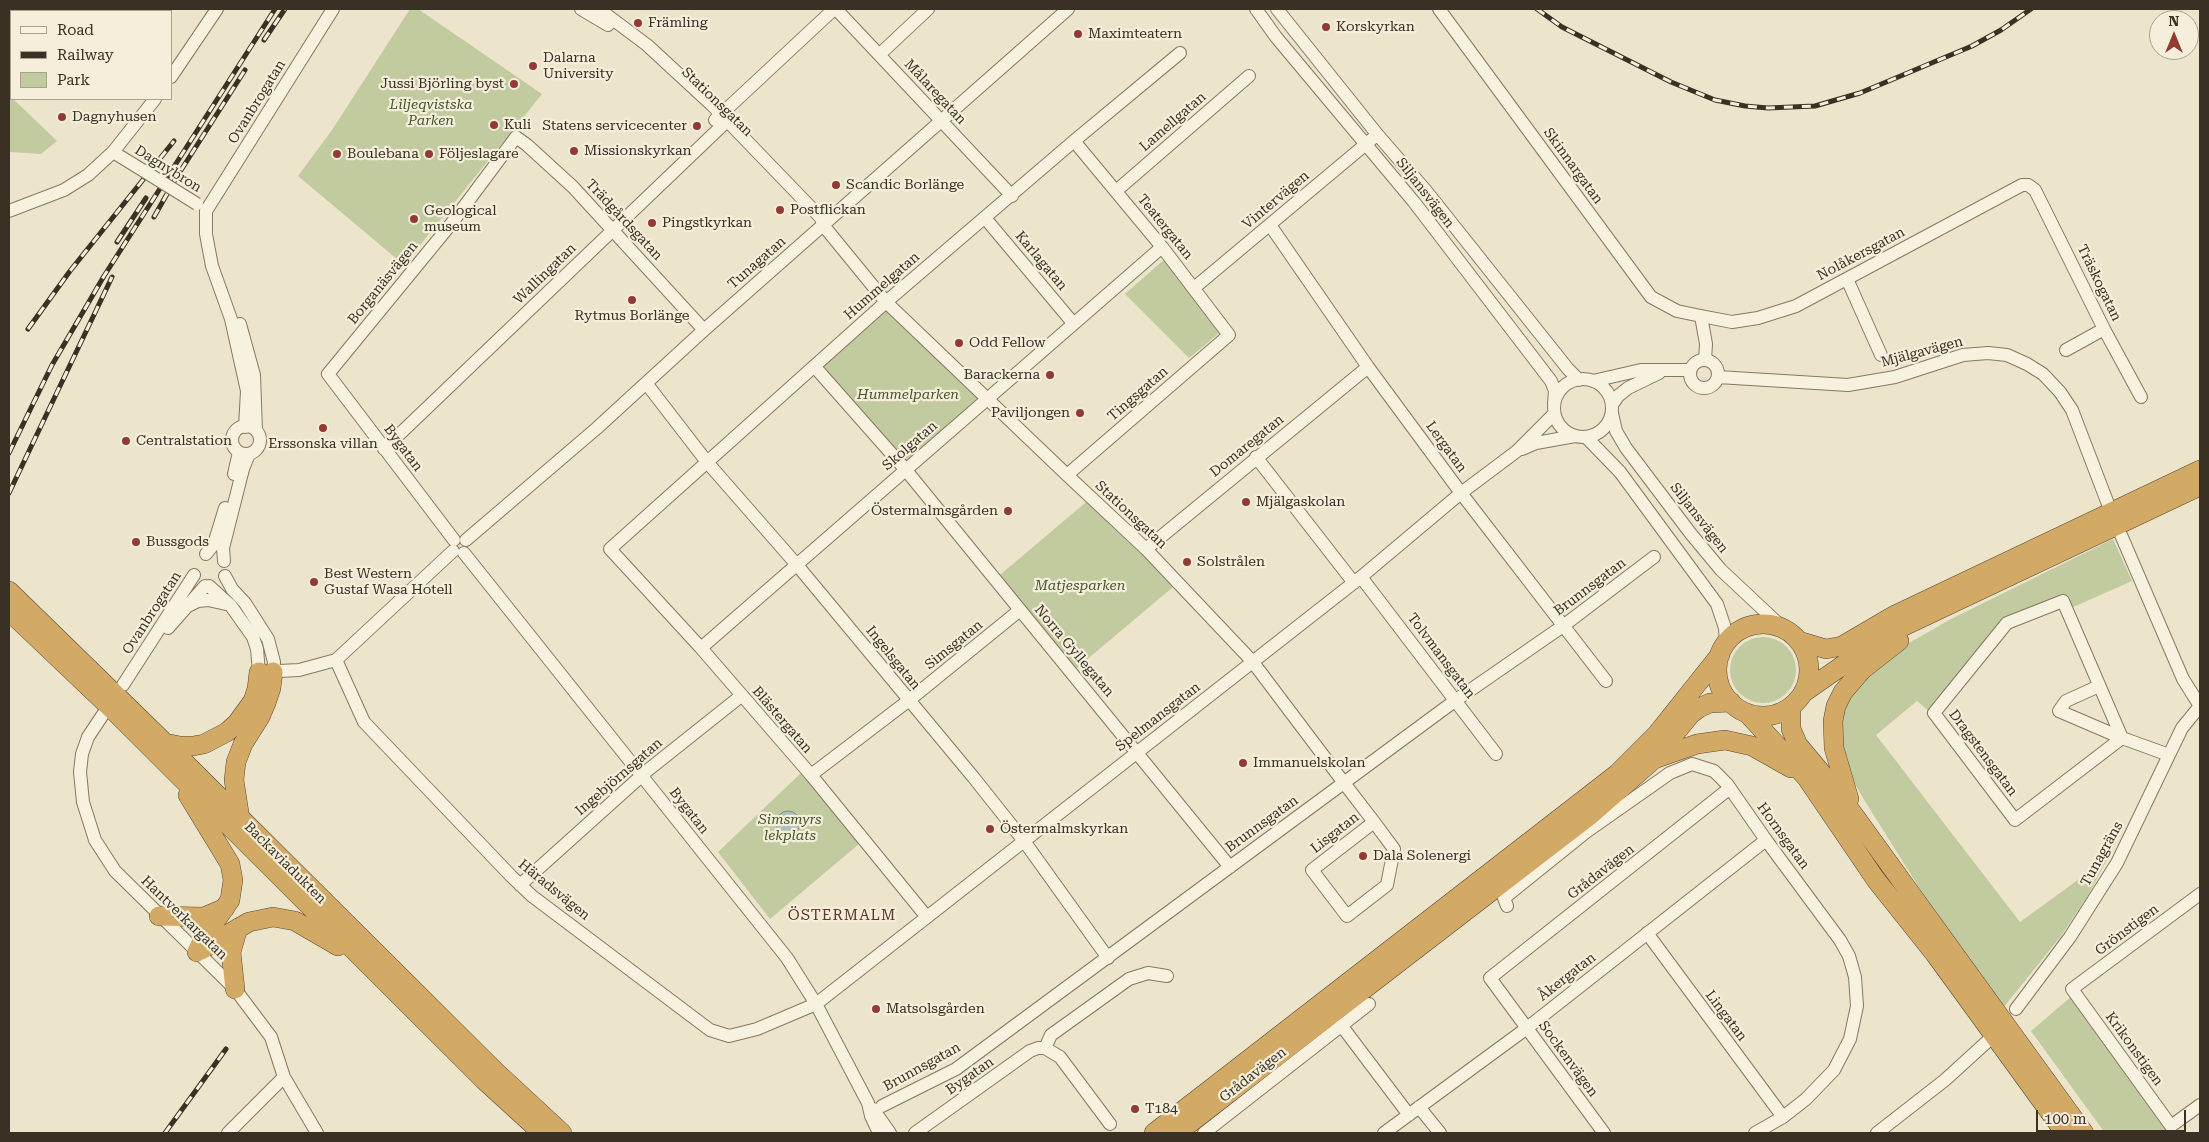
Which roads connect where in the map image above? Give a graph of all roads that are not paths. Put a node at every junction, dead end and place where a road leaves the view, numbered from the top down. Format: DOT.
graph roads {
  1 [pos="217,9"];
  2 [pos="333,9"];
  3 [pos="582,9"];
  4 [pos="599,9"];
  5 [pos="835,9"];
  6 [pos="928,9"];
  7 [pos="1256,9"];
  8 [pos="1277,9"];
  9 [pos="1439,9"];
  10 [pos="1064,10"];
  11 [pos="1180,53"];
  12 [pos="880,54"];
  13 [pos="172,76"];
  14 [pos="1249,76"];
  15 [pos="154,100"];
  16 [pos="721,120"];
  17 [pos="941,120"];
  18 [pos="1377,134"];
  19 [pos="516,137"];
  20 [pos="1074,141"];
  21 [pos="1366,143"];
  22 [pos="113,152"];
  23 [pos="2028,185"];
  24 [pos="1116,191"];
  25 [pos="1012,196"];
  26 [pos="201,208"];
  27 [pos="9,211"];
  28 [pos="985,218"];
  29 [pos="823,225"];
  30 [pos="1270,225"];
  31 [pos="613,230"];
  32 [pos="1162,247"];
  33 [pos="1847,280"];
  34 [pos="1194,288"];
  35 [pos="886,302"];
  36 [pos="1700,316"];
  37 [pos="1073,323"];
  38 [pos="2104,329"];
  39 [pos="704,330"];
  40 [pos="1229,335"];
  41 [pos="2066,350"];
  42 [pos="1881,355"];
  43 [pos="1705,360"];
  44 [pos="814,366"];
  45 [pos="1368,366"];
  46 [pos="1690,370"];
  47 [pos="1666,371"];
  48 [pos="328,374"];
  49 [pos="1718,377"];
  50 [pos="1579,380"];
  51 [pos="1593,381"];
  52 [pos="646,383"];
  53 [pos="2140,397"];
  54 [pos="988,398"];
  55 [pos="1554,409"];
  56 [pos="1612,409"];
  57 [pos="250,428"];
  58 [pos="1581,437"];
  59 [pos="384,449"];
  60 [pos="1516,451"];
  61 [pos="244,453"];
  62 [pos="1256,457"];
  63 [pos="707,462"];
  64 [pos="905,469"];
  65 [pos="2200,470"];
  66 [pos="1067,476"];
  67 [pos="2200,486"];
  68 [pos="1461,493"];
  69 [pos="2108,504"];
  70 [pos="2121,534"];
  71 [pos="459,546"];
  72 [pos="610,549"];
  73 [pos="1146,549"];
  74 [pos="206,554"];
  75 [pos="1654,557"];
  76 [pos="224,561"];
  77 [pos="797,565"];
  78 [pos="194,575"];
  79 [pos="226,576"];
  80 [pos="1357,580"];
  81 [pos="207,586"];
  82 [pos="9,591"];
  83 [pos="1958,600"];
  84 [pos="231,606"];
  85 [pos="186,607"];
  86 [pos="1020,610"];
  87 [pos="9,611"];
  88 [pos="31,623"];
  89 [pos="1563,626"];
  90 [pos="1783,628"];
  91 [pos="1799,640"];
  92 [pos="701,648"];
  93 [pos="1723,649"];
  94 [pos="336,660"];
  95 [pos="1252,661"];
  96 [pos="134,668"];
  97 [pos="266,672"];
  98 [pos="1606,682"];
  99 [pos="122,685"];
  100 [pos="2100,686"];
  101 [pos="741,696"];
  102 [pos="1456,700"];
  103 [pos="1797,700"];
  104 [pos="908,701"];
  105 [pos="1730,702"];
  106 [pos="2200,706"];
  107 [pos="104,713"];
  108 [pos="1747,713"];
  109 [pos="2122,738"];
  110 [pos="165,743"];
  111 [pos="1138,752"];
  112 [pos="1496,754"];
  113 [pos="2169,756"];
  114 [pos="1652,760"];
  115 [pos="810,775"];
  116 [pos="178,776"];
  117 [pos="642,776"];
  118 [pos="1806,777"];
  119 [pos="1344,782"];
  120 [pos="1730,788"];
  121 [pos="1856,818"];
  122 [pos="240,819"];
  123 [pos="1374,822"];
  124 [pos="1766,840"];
  125 [pos="1024,841"];
  126 [pos="1394,849"];
  127 [pos="1230,867"];
  128 [pos="520,885"];
  129 [pos="2200,894"];
  130 [pos="1507,906"];
  131 [pos="225,908"];
  132 [pos="159,916"];
  133 [pos="926,916"];
  134 [pos="238,928"];
  135 [pos="1647,933"];
  136 [pos="197,952"];
  137 [pos="1108,958"];
  138 [pos="369,967"];
  139 [pos="1167,976"];
  140 [pos="1490,978"];
  141 [pos="235,989"];
  142 [pos="2072,989"];
  143 [pos="816,1004"];
  144 [pos="1369,1004"];
  145 [pos="2016,1009"];
  146 [pos="1341,1025"];
  147 [pos="1527,1028"];
  148 [pos="1990,1039"];
  149 [pos="1045,1048"];
  150 [pos="284,1077"];
  151 [pos="868,1103"];
  152 [pos="2200,1105"];
  153 [pos="882,1106"];
  154 [pos="1419,1107"];
  155 [pos="1409,1115"];
  156 [pos="1783,1117"];
  157 [pos="1110,1124"];
  158 [pos="228,1133"];
  159 [pos="317,1133"];
  160 [pos="542,1133"];
  161 [pos="562,1133"];
  162 [pos="879,1133"];
  163 [pos="890,1133"];
  164 [pos="915,1133"];
  165 [pos="1154,1133"];
  166 [pos="1177,1133"];
  167 [pos="1204,1133"];
  168 [pos="1384,1133"];
  169 [pos="1440,1133"];
  170 [pos="1604,1133"];
  171 [pos="1755,1133"];
  172 [pos="1877,1133"];
  173 [pos="2065,1133"];
  174 [pos="2084,1133"];
  1 -- 13 [label="street"];
  2 -- 26 [label="street, Ovanbrogatan"];
  3 -- 16 [label="street, Stationsgatan"];
  4 -- 16 [label="street, Stationsgatan"];
  5 -- 12 [label="street, Målaregatan"];
  5 -- 16 [label="street, Wallingatan"];
  6 -- 12 [label="street"];
  7 -- 21 [label="street, Siljansvägen"];
  8 -- 18 [label="street, Siljansvägen"];
  9 -- 36 [label="street, Skinnargatan"];
  10 -- 17 [label="street, Tunagatan"];
  11 -- 20 [label="street, Hummelgatan"];
  12 -- 17 [label="street, Målaregatan"];
  14 -- 24 [label="street, Lamellgatan"];
  15 -- 22 [label="street"];
  16 -- 29 [label="street, Stationsgatan"];
  16 -- 31 [label="street, Wallingatan"];
  17 -- 25 [label="street, Målaregatan"];
  17 -- 29 [label="street, Tunagatan"];
  18 -- 21 [label="street, Vintervägen"];
  18 -- 50 [label="street, Siljansvägen"];
  19 -- 31 [label="street, Trädgårdsgatan"];
  19 -- 48 [label="street, Borganäsvägen"];
  20 -- 24 [label="street, Teatergatan"];
  20 -- 25 [label="street, Hummelgatan"];
  21 -- 30 [label="street, Vintervägen"];
  21 -- 55 [label="street, Siljansvägen"];
  22 -- 26 [label="street, Dagnybron, bridge"];
  22 -- 27 [label="street"];
  23 -- 33 [label="street, Nolåkersgatan"];
  23 -- 38 [label="street, Träskogatan"];
  24 -- 32 [label="street, Teatergatan"];
  25 -- 28 [label="street, Hummelgatan"];
  26 -- 57 [label="street"];
  28 -- 35 [label="street, Hummelgatan"];
  28 -- 37 [label="street, Karlagatan"];
  29 -- 35 [label="street, Stationsgatan"];
  29 -- 39 [label="street, Tunagatan"];
  30 -- 34 [label="street, Vintervägen"];
  30 -- 45 [label="street, Lergatan"];
  31 -- 39 [label="street, Trädgårdsgatan"];
  31 -- 59 [label="street, Wallingatan"];
  32 -- 34 [label="street, Teatergatan"];
  32 -- 37 [label="street, Skolgatan"];
  33 -- 36 [label="street, Nolåkersgatan"];
  33 -- 42 [label="street"];
  34 -- 40 [label="street, Teatergatan"];
  35 -- 44 [label="street, Hummelgatan"];
  35 -- 54 [label="street, Stationsgatan"];
  36 -- 43 [label="street"];
  37 -- 54 [label="street, Skolgatan"];
  38 -- 41 [label="street"];
  38 -- 53 [label="street, Träskogatan"];
  39 -- 52 [label="street, Tunagatan"];
  40 -- 66 [label="street, Tingsgatan"];
  43 -- 46 [label="street"];
  43 -- 49 [label="street"];
  44 -- 63 [label="street, Hummelgatan"];
  44 -- 64 [label="street, Norra Gyllegatan"];
  45 -- 62 [label="street, Domaregatan"];
  45 -- 68 [label="street, Lergatan"];
  46 -- 47 [label="street"];
  46 -- 49 [label="street"];
  47 -- 51 [label="street"];
  47 -- 56 [label="street"];
  48 -- 59 [label="street, Bygatan"];
  49 -- 69 [label="street, Mjälgavägen"];
  50 -- 51 [label="street"];
  50 -- 55 [label="street"];
  51 -- 56 [label="street"];
  52 -- 63 [label="street, Ingelsgatan"];
  52 -- 71 [label="street, Tunagatan"];
  54 -- 64 [label="street, Skolgatan"];
  54 -- 66 [label="street, Stationsgatan"];
  55 -- 58 [label="street"];
  55 -- 60 [label="street, Spelmansgatan"];
  56 -- 58 [label="street"];
  56 -- 90 [label="street, Siljansvägen"];
  57 -- 61 [label="street"];
  57 -- 61 [label="street"];
  58 -- 60 [label="street, Spelmansgatan"];
  58 -- 93 [label="street"];
  59 -- 71 [label="street, Bygatan"];
  60 -- 68 [label="street, Spelmansgatan"];
  61 -- 74 [label="street"];
  61 -- 76 [label="street"];
  62 -- 73 [label="street, Domaregatan"];
  62 -- 80 [label="street, Tolvmansgatan"];
  63 -- 72 [label="street, Hummelgatan"];
  63 -- 77 [label="street, Ingelsgatan"];
  64 -- 77 [label="street, Skolgatan"];
  64 -- 86 [label="street, Norra Gyllegatan"];
  65 -- 91 [label="highway"];
  66 -- 73 [label="street, Stationsgatan"];
  67 -- 83 [label="highway"];
  68 -- 80 [label="street, Spelmansgatan"];
  68 -- 89 [label="street, Lergatan"];
  70 -- 106 [label="street"];
  71 -- 94 [label="street, Tunagatan"];
  71 -- 117 [label="street, Bygatan"];
  72 -- 92 [label="street, Blästergatan"];
  73 -- 95 [label="street, Stationsgatan"];
  74 -- 76 [label="street"];
  74 -- 78 [label="street"];
  75 -- 89 [label="street, Brunnsgatan"];
  76 -- 79 [label="street"];
  77 -- 92 [label="street, Skolgatan"];
  77 -- 104 [label="street, Ingelsgatan"];
  78 -- 81 [label="street"];
  78 -- 96 [label="street, Ovanbrogatan"];
  79 -- 81 [label="street"];
  79 -- 97 [label="street"];
  80 -- 95 [label="street, Spelmansgatan"];
  80 -- 102 [label="street, Tolvmansgatan"];
  81 -- 84 [label="street"];
  81 -- 85 [label="street, Ovanbrogatan"];
  82 -- 88 [label="highway, Backaviadukten"];
  83 -- 103 [label="highway"];
  83 -- 121 [label="highway"];
  84 -- 85 [label="street"];
  84 -- 97 [label="street"];
  85 -- 96 [label="street, Ovanbrogatan"];
  86 -- 104 [label="street, Simsgatan"];
  86 -- 111 [label="street, Norra Gyllegatan"];
  87 -- 88 [label="highway, Backaviadukten"];
  88 -- 110 [label="highway, Backaviadukten"];
  88 -- 116 [label="highway, Backaviadukten"];
  89 -- 98 [label="street, Lergatan"];
  89 -- 102 [label="street, Brunnsgatan"];
  90 -- 91 [label="highway"];
  90 -- 93 [label="highway"];
  91 -- 103 [label="highway"];
  92 -- 101 [label="street, Blästergatan"];
  93 -- 105 [label="highway"];
  93 -- 165 [label="highway"];
  94 -- 97 [label="street, Tunagatan"];
  94 -- 128 [label="street, Häradsvägen"];
  95 -- 111 [label="street, Spelmansgatan"];
  95 -- 119 [label="street, Stationsgatan"];
  96 -- 99 [label="street, Ovanbrogatan"];
  97 -- 110 [label="highway"];
  97 -- 122 [label="highway"];
  100 -- 109 [label="street"];
  100 -- 109 [label="street"];
  100 -- 109 [label="street, Dragstensgatan"];
  101 -- 115 [label="street, Blästergatan"];
  101 -- 117 [label="street, Ingebjörnsgatan"];
  102 -- 112 [label="street, Tolvmansgatan"];
  102 -- 119 [label="street, Brunnsgatan"];
  103 -- 108 [label="highway"];
  103 -- 121 [label="highway"];
  104 -- 115 [label="street, Simsgatan"];
  104 -- 125 [label="street, Ingelsgatan"];
  105 -- 108 [label="highway"];
  105 -- 114 [label="highway"];
  106 -- 113 [label="street, Tunagräns"];
  107 -- 132 [label="street, Hantverkargatan"];
  108 -- 118 [label="highway"];
  109 -- 113 [label="street"];
  110 -- 122 [label="highway, Backaviadukten"];
  111 -- 125 [label="street, Spelmansgatan"];
  111 -- 127 [label="street, Norra Gyllegatan"];
  113 -- 145 [label="street, Tunagräns"];
  114 -- 118 [label="highway"];
  114 -- 166 [label="highway"];
  115 -- 133 [label="street, Blästergatan"];
  116 -- 131 [label="highway"];
  116 -- 138 [label="highway, Backaviadukten"];
  117 -- 128 [label="street, Ingebjörnsgatan"];
  117 -- 143 [label="street, Bygatan"];
  118 -- 173 [label="highway"];
  119 -- 123 [label="street, Stationsgatan"];
  119 -- 127 [label="street, Brunnsgatan"];
  120 -- 124 [label="street, Hornsgatan"];
  120 -- 130 [label="street, Hornsgatan"];
  120 -- 140 [label="street, Grådavägen"];
  121 -- 174 [label="highway"];
  122 -- 161 [label="highway, Backaviadukten"];
  123 -- 126 [label="street, Stationsgatan"];
  123 -- 126 [label="street, Lisgatan"];
  124 -- 135 [label="street, Åkergatan"];
  124 -- 156 [label="street, Hornsgatan"];
  125 -- 133 [label="street, Spelmansgatan"];
  125 -- 137 [label="street, Ingelsgatan"];
  127 -- 137 [label="street, Brunnsgatan"];
  128 -- 143 [label="street, Häradsvägen"];
  129 -- 142 [label="street, Grönstigen"];
  131 -- 132 [label="highway"];
  131 -- 136 [label="highway"];
  132 -- 136 [label="street, Hantverkargatan"];
  133 -- 143 [label="street, Spelmansgatan"];
  134 -- 136 [label="highway"];
  134 -- 138 [label="highway"];
  134 -- 141 [label="highway"];
  135 -- 147 [label="street, Åkergatan"];
  135 -- 156 [label="street, Lingatan"];
  136 -- 141 [label="street, Hantverkargatan"];
  137 -- 153 [label="street, Brunnsgatan"];
  138 -- 160 [label="highway, Backaviadukten"];
  139 -- 149 [label="street"];
  140 -- 147 [label="street, Sockenvägen"];
  141 -- 150 [label="street, Hantverkargatan"];
  142 -- 152 [label="street, Krikonstigen"];
  143 -- 151 [label="street, Bygatan"];
  144 -- 146 [label="street, Grådavägen"];
  146 -- 155 [label="street"];
  146 -- 167 [label="street, Grådavägen"];
  147 -- 154 [label="street, Åkergatan"];
  147 -- 170 [label="street, Sockenvägen"];
  148 -- 172 [label="street"];
  149 -- 157 [label="street"];
  149 -- 164 [label="street, Bygatan"];
  150 -- 158 [label="street"];
  150 -- 159 [label="street, Hantverkargatan"];
  151 -- 162 [label="street, Bygatan"];
  151 -- 163 [label="street, Bygatan"];
  154 -- 155 [label="street, Åkergatan"];
  154 -- 169 [label="street"];
  155 -- 168 [label="street, Åkergatan"];
  156 -- 171 [label="street, Hornsgatan"];
}
